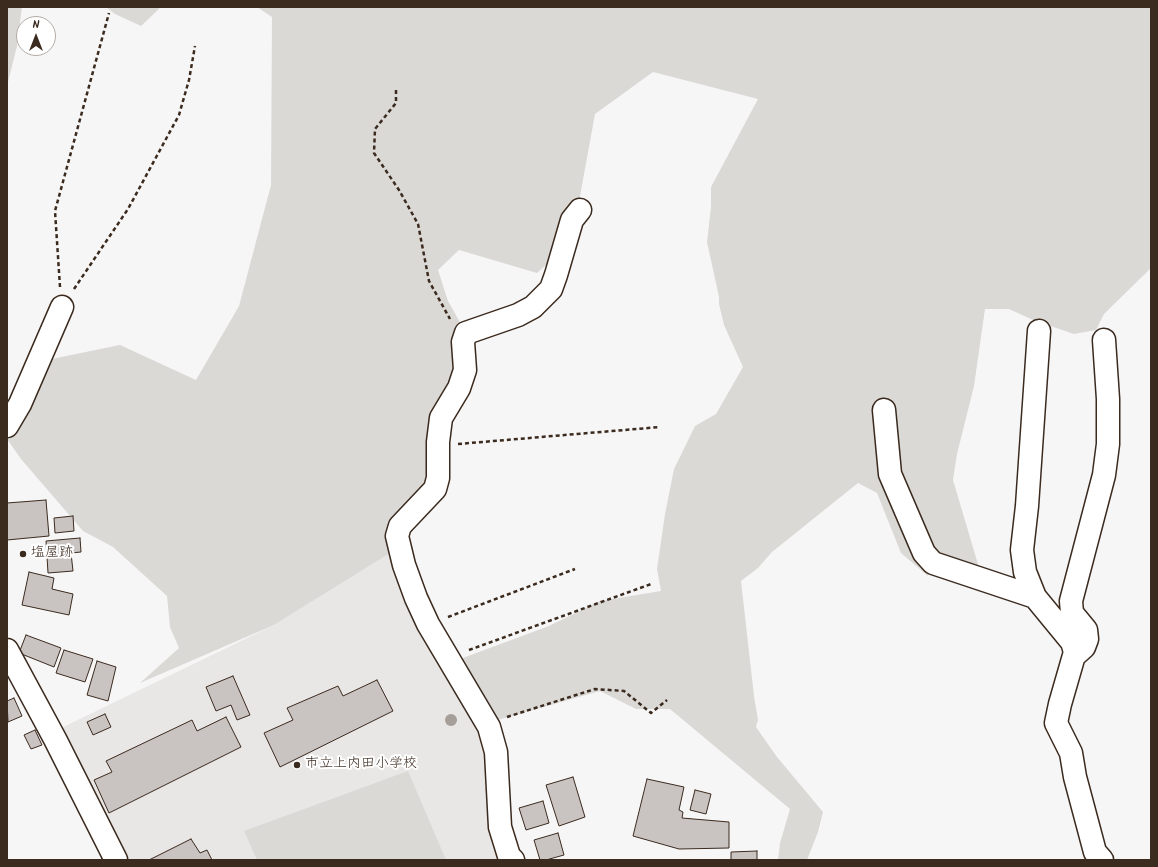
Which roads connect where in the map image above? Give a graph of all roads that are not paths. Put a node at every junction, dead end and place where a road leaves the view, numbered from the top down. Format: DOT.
graph roads {
  1 [pos="580,210"];
  2 [pos="62,307"];
  3 [pos="1039,331"];
  4 [pos="1104,340"];
  5 [pos="884,410"];
  6 [pos="7,426"];
  7 [pos="1035,597"];
  8 [pos="8,654"];
  9 [pos="1074,656"];
  10 [pos="116,860"];
  11 [pos="512,860"];
  12 [pos="1102,860"];
  1 -- 11 [label="street"];
  2 -- 6 [label="street"];
  3 -- 7 [label="street"];
  4 -- 9 [label="street"];
  5 -- 7 [label="street"];
  7 -- 9 [label="street"];
  8 -- 10 [label="street"];
  9 -- 12 [label="street"];
}
